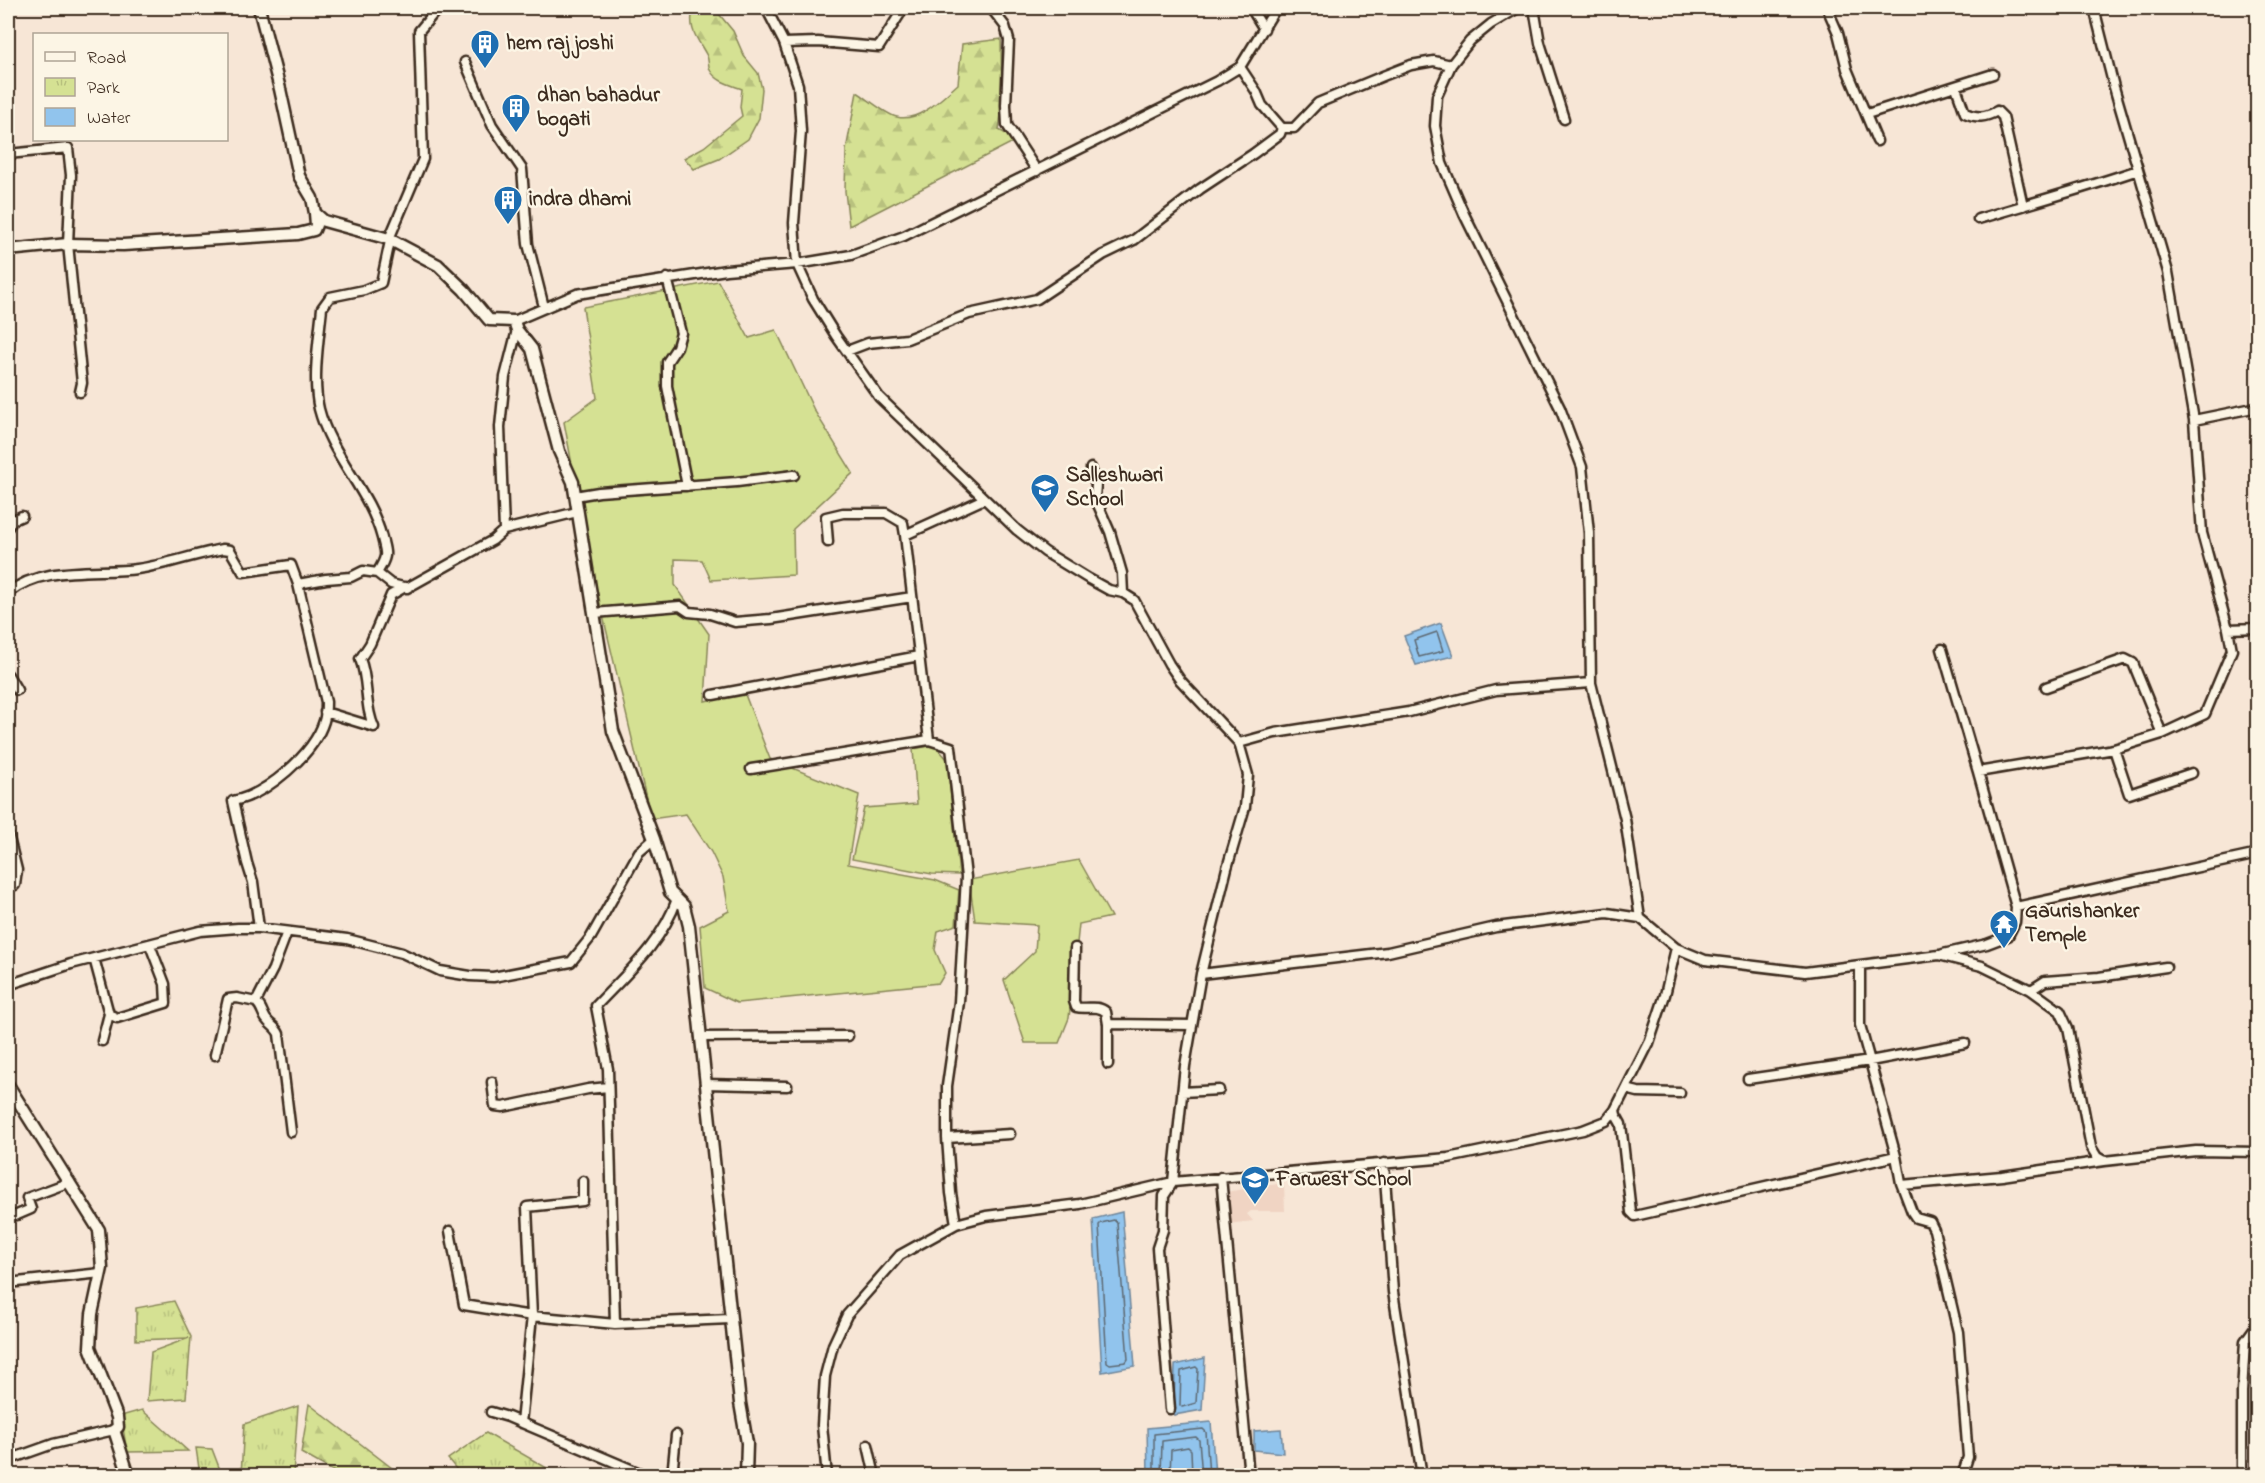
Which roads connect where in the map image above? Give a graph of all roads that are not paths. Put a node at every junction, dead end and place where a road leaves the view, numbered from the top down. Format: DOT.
graph roads {
  1 [pos="259,8"];
  2 [pos="443,8"];
  3 [pos="766,8"];
  4 [pos="991,8"];
  5 [pos="1251,8"];
  6 [pos="1276,8"];
  7 [pos="1518,8"];
  8 [pos="1534,8"];
  9 [pos="1827,8"];
  10 [pos="2094,8"];
  11 [pos="903,9"];
  12 [pos="1264,29"];
  13 [pos="784,43"];
  14 [pos="465,62"];
  15 [pos="1451,65"];
  16 [pos="1240,68"];
  17 [pos="1993,74"];
  18 [pos="1956,87"];
  19 [pos="1867,114"];
  20 [pos="1564,119"];
  21 [pos="1282,128"];
  22 [pos="1877,141"];
  23 [pos="8,154"];
  24 [pos="2138,170"];
  25 [pos="1037,171"];
  26 [pos="2023,206"];
  27 [pos="315,213"];
  28 [pos="1978,219"];
  29 [pos="389,240"];
  30 [pos="68,243"];
  31 [pos="8,250"];
  32 [pos="797,264"];
  33 [pos="667,278"];
  34 [pos="544,307"];
  35 [pos="516,325"];
  36 [pos="848,351"];
  37 [pos="80,392"];
  38 [pos="2258,407"];
  39 [pos="2194,420"];
  40 [pos="1090,468"];
  41 [pos="794,475"];
  42 [pos="687,486"];
  43 [pos="575,496"];
  44 [pos="984,499"];
  45 [pos="577,512"];
  46 [pos="22,516"];
  47 [pos="8,527"];
  48 [pos="504,530"];
  49 [pos="905,535"];
  50 [pos="828,542"];
  51 [pos="377,573"];
  52 [pos="298,584"];
  53 [pos="405,587"];
  54 [pos="8,593"];
  55 [pos="1123,593"];
  56 [pos="912,597"];
  57 [pos="594,613"];
  58 [pos="2258,628"];
  59 [pos="2228,629"];
  60 [pos="1942,649"];
  61 [pos="919,656"];
  62 [pos="8,675"];
  63 [pos="1591,683"];
  64 [pos="2046,687"];
  65 [pos="16,690"];
  66 [pos="713,695"];
  67 [pos="325,712"];
  68 [pos="2162,734"];
  69 [pos="929,740"];
  70 [pos="1239,742"];
  71 [pos="2115,749"];
  72 [pos="751,769"];
  73 [pos="1978,772"];
  74 [pos="2192,773"];
  75 [pos="8,834"];
  76 [pos="654,839"];
  77 [pos="2258,854"];
  78 [pos="15,885"];
  79 [pos="677,899"];
  80 [pos="2016,907"];
  81 [pos="1640,918"];
  82 [pos="259,928"];
  83 [pos="287,932"];
  84 [pos="150,945"];
  85 [pos="1075,948"];
  86 [pos="1676,948"];
  87 [pos="1939,955"];
  88 [pos="94,958"];
  89 [pos="1860,966"];
  90 [pos="2166,967"];
  91 [pos="1201,974"];
  92 [pos="8,985"];
  93 [pos="2031,990"];
  94 [pos="256,1002"];
  95 [pos="109,1014"];
  96 [pos="1108,1024"];
  97 [pos="1192,1025"];
  98 [pos="848,1036"];
  99 [pos="700,1037"];
  100 [pos="102,1041"];
  101 [pos="1965,1043"];
  102 [pos="215,1055"];
  103 [pos="1870,1061"];
  104 [pos="1108,1064"];
  105 [pos="1748,1079"];
  106 [pos="492,1082"];
  107 [pos="705,1084"];
  108 [pos="8,1085"];
  109 [pos="787,1086"];
  110 [pos="608,1087"];
  111 [pos="1626,1089"];
  112 [pos="1219,1090"];
  113 [pos="1182,1092"];
  114 [pos="1680,1093"];
  115 [pos="1615,1110"];
  116 [pos="291,1132"];
  117 [pos="1010,1134"];
  118 [pos="947,1138"];
  119 [pos="2258,1152"];
  120 [pos="1896,1156"];
  121 [pos="2104,1161"];
  122 [pos="1384,1163"];
  123 [pos="1221,1177"];
  124 [pos="583,1181"];
  125 [pos="70,1182"];
  126 [pos="1173,1182"];
  127 [pos="1902,1185"];
  128 [pos="8,1217"];
  129 [pos="956,1224"];
  130 [pos="450,1231"];
  131 [pos="101,1273"];
  132 [pos="8,1283"];
  133 [pos="532,1316"];
  134 [pos="730,1319"];
  135 [pos="2258,1323"];
  136 [pos="615,1324"];
  137 [pos="1170,1409"];
  138 [pos="491,1412"];
  139 [pos="521,1423"];
  140 [pos="114,1430"];
  141 [pos="676,1435"];
  142 [pos="868,1445"];
  143 [pos="8,1460"];
  144 [pos="129,1476"];
  145 [pos="647,1476"];
  146 [pos="672,1476"];
  147 [pos="746,1476"];
  148 [pos="827,1476"];
  149 [pos="875,1476"];
  150 [pos="1250,1476"];
  151 [pos="1422,1476"];
  152 [pos="1962,1476"];
  153 [pos="2242,1476"];
  1 -- 27 [label="street"];
  2 -- 29 [label="street"];
  3 -- 13 [label="street"];
  4 -- 25 [label="street"];
  5 -- 12 [label="street"];
  6 -- 12 [label="street"];
  7 -- 15 [label="street"];
  8 -- 20 [label="street"];
  9 -- 19 [label="street"];
  10 -- 24 [label="street"];
  11 -- 13 [label="street"];
  12 -- 16 [label="street"];
  13 -- 32 [label="street"];
  14 -- 34 [label="street"];
  15 -- 21 [label="street"];
  15 -- 63 [label="street"];
  16 -- 21 [label="street"];
  16 -- 25 [label="street"];
  17 -- 18 [label="street"];
  18 -- 19 [label="street"];
  18 -- 26 [label="street"];
  19 -- 22 [label="street"];
  21 -- 36 [label="street"];
  23 -- 30 [label="street"];
  24 -- 26 [label="street"];
  24 -- 39 [label="street"];
  25 -- 32 [label="street"];
  26 -- 28 [label="street"];
  27 -- 29 [label="street"];
  27 -- 30 [label="street"];
  29 -- 35 [label="street"];
  29 -- 51 [label="street"];
  30 -- 31 [label="street"];
  30 -- 37 [label="street"];
  32 -- 33 [label="street"];
  32 -- 36 [label="street"];
  33 -- 34 [label="street"];
  33 -- 42 [label="street"];
  34 -- 35 [label="street"];
  35 -- 43 [label="street"];
  35 -- 48 [label="street"];
  36 -- 44 [label="street"];
  38 -- 39 [label="street"];
  39 -- 59 [label="street"];
  40 -- 55 [label="street"];
  41 -- 42 [label="street"];
  42 -- 43 [label="street"];
  43 -- 45 [label="street"];
  44 -- 49 [label="street"];
  44 -- 55 [label="street"];
  45 -- 48 [label="street"];
  45 -- 57 [label="street"];
  46 -- 47 [label="street"];
  48 -- 53 [label="street"];
  49 -- 50 [label="street"];
  49 -- 56 [label="street"];
  51 -- 52 [label="street"];
  51 -- 53 [label="street"];
  52 -- 54 [label="street"];
  52 -- 67 [label="street"];
  53 -- 67 [label="street"];
  55 -- 70 [label="street"];
  56 -- 57 [label="street"];
  56 -- 61 [label="street"];
  57 -- 76 [label="street"];
  58 -- 59 [label="street"];
  59 -- 68 [label="street"];
  60 -- 73 [label="street"];
  61 -- 66 [label="street"];
  61 -- 69 [label="street"];
  62 -- 65 [label="street"];
  63 -- 70 [label="street"];
  63 -- 81 [label="street"];
  64 -- 68 [label="street"];
  67 -- 82 [label="street"];
  68 -- 71 [label="street"];
  69 -- 72 [label="street"];
  69 -- 118 [label="street"];
  70 -- 91 [label="street"];
  71 -- 73 [label="street"];
  71 -- 74 [label="street"];
  73 -- 80 [label="street"];
  75 -- 78 [label="street"];
  76 -- 79 [label="street"];
  76 -- 83 [label="street"];
  77 -- 80 [label="street"];
  79 -- 99 [label="street"];
  79 -- 110 [label="street"];
  80 -- 87 [label="street"];
  81 -- 86 [label="street"];
  81 -- 91 [label="street"];
  82 -- 83 [label="street"];
  82 -- 84 [label="street"];
  83 -- 94 [label="street"];
  84 -- 88 [label="street"];
  84 -- 95 [label="street"];
  85 -- 96 [label="street"];
  86 -- 89 [label="street"];
  86 -- 111 [label="street"];
  87 -- 89 [label="street"];
  87 -- 93 [label="street"];
  88 -- 92 [label="street"];
  88 -- 95 [label="street"];
  89 -- 103 [label="street"];
  90 -- 93 [label="street"];
  91 -- 97 [label="street"];
  93 -- 121 [label="street"];
  94 -- 102 [label="street"];
  94 -- 116 [label="street"];
  95 -- 100 [label="street"];
  96 -- 97 [label="street"];
  96 -- 104 [label="street"];
  97 -- 113 [label="street"];
  98 -- 99 [label="street"];
  99 -- 107 [label="street"];
  101 -- 103 [label="street"];
  103 -- 105 [label="street"];
  103 -- 120 [label="street"];
  106 -- 110 [label="street"];
  107 -- 109 [label="street"];
  107 -- 134 [label="street"];
  108 -- 125 [label="street"];
  110 -- 136 [label="street"];
  111 -- 114 [label="street"];
  111 -- 115 [label="street"];
  112 -- 113 [label="street"];
  113 -- 126 [label="street"];
  115 -- 120 [label="street"];
  115 -- 122 [label="street"];
  117 -- 118 [label="street"];
  118 -- 129 [label="street"];
  119 -- 121 [label="street"];
  120 -- 127 [label="street"];
  121 -- 127 [label="street"];
  122 -- 123 [label="street"];
  122 -- 151 [label="street"];
  123 -- 126 [label="street"];
  123 -- 150 [label="street"];
  124 -- 133 [label="street"];
  125 -- 128 [label="street"];
  125 -- 131 [label="street"];
  126 -- 129 [label="street"];
  126 -- 137 [label="street"];
  127 -- 152 [label="street"];
  129 -- 148 [label="street"];
  130 -- 133 [label="street"];
  131 -- 132 [label="street"];
  131 -- 140 [label="street"];
  133 -- 136 [label="street"];
  133 -- 139 [label="street"];
  134 -- 136 [label="street"];
  134 -- 147 [label="street"];
  135 -- 153 [label="street"];
  138 -- 139 [label="street"];
  139 -- 145 [label="street"];
  140 -- 143 [label="street"];
  140 -- 144 [label="street"];
  141 -- 146 [label="street"];
  142 -- 149 [label="street"];
}
